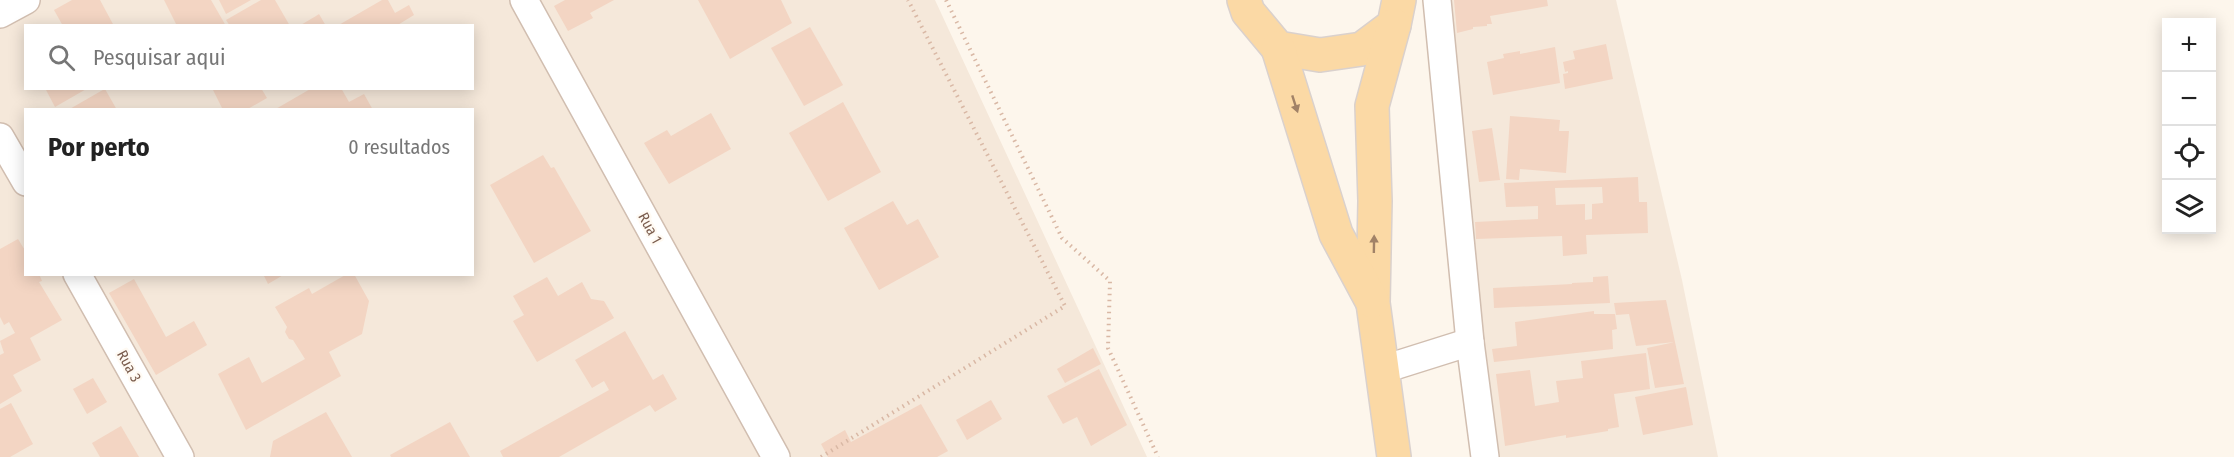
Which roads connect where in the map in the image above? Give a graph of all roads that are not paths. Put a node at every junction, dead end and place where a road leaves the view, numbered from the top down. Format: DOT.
graph roads {
  1 [pos="524,0"];
  2 [pos="1244,0"];
  3 [pos="1437,0"];
  4 [pos="1397,13"];
  5 [pos="1278,48"];
  6 [pos="0,137"];
  7 [pos="24,179"];
  8 [pos="78,276"];
  9 [pos="1372,303"];
  10 [pos="1470,342"];
  11 [pos="1381,370"];
  12 [pos="180,457"];
  13 [pos="776,457"];
  14 [pos="1394,457"];
  15 [pos="1485,457"];
  1 -- 13 [label="street, Rua 1"];
  2 -- 5 [label="main road"];
  3 -- 10 [label="street"];
  4 -- 5 [label="main road"];
  9 -- 4 [label="main road, one-way"];
  5 -- 9 [label="main road, one-way"];
  6 -- 7 [label="street"];
  8 -- 12 [label="street, Rua 3"];
  9 -- 11 [label="main road"];
  10 -- 11 [label="street"];
  10 -- 15 [label="street"];
  11 -- 14 [label="main road"];
}
